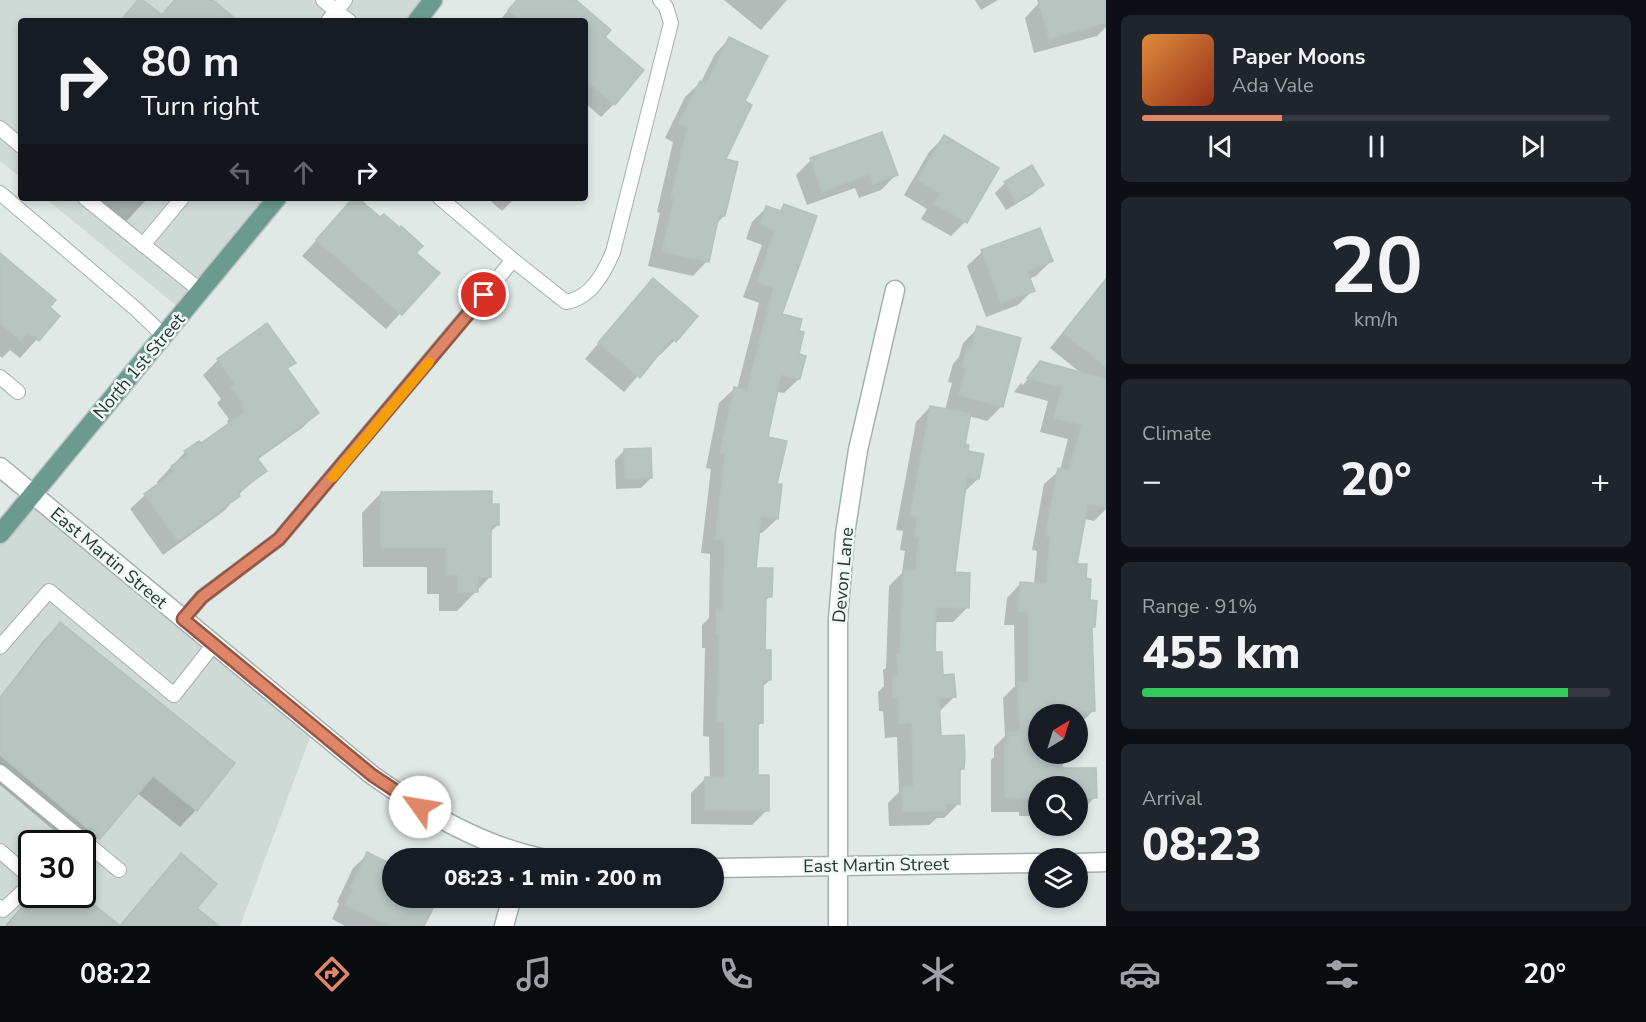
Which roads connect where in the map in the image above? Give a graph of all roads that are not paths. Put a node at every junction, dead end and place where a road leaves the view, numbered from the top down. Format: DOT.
graph roads {
  1 [pos="323,0"];
  2 [pos="345,0"];
  3 [pos="433,0"];
  4 [pos="660,0"];
  5 [pos="332,16"];
  6 [pos="419,18"];
  7 [pos="0,128"];
  8 [pos="18,143"];
  9 [pos="0,193"];
  10 [pos="89,201"];
  11 [pos="180,201"];
  12 [pos="276,201"];
  13 [pos="444,201"];
  14 [pos="143,245"];
  15 [pos="513,260"];
  16 [pos="895,290"];
  17 [pos="201,291"];
  18 [pos="164,336"];
  19 [pos="0,377"];
  20 [pos="18,392"];
  21 [pos="0,468"];
  22 [pos="33,495"];
  23 [pos="0,534"];
  24 [pos="183,619"];
  25 [pos="214,644"];
  26 [pos="0,647"];
  27 [pos="0,772"];
  28 [pos="504,848"];
  29 [pos="0,850"];
  30 [pos="1106,862"];
  31 [pos="1028,863"];
  32 [pos="1088,863"];
  33 [pos="837,866"];
  34 [pos="18,867"];
  35 [pos="724,868"];
  36 [pos="119,870"];
  37 [pos="18,895"];
  38 [pos="0,907"];
  39 [pos="509,908"];
  40 [pos="504,926"];
  41 [pos="838,926"];
  1 -- 5 [label="lane"];
  2 -- 5 [label="lane"];
  3 -- 6 [label="main road"];
  4 -- 15 [label="lane"];
  7 -- 8 [label="lane"];
  9 -- 18 [label="lane"];
  10 -- 14 [label="lane"];
  11 -- 14 [label="lane"];
  12 -- 17 [label="main road, North 1st Street"];
  13 -- 15 [label="lane"];
  14 -- 17 [label="lane"];
  15 -- 24 [label="lane"];
  16 -- 33 [label="street, Devon Lane"];
  17 -- 18 [label="main road, North 1st Street"];
  18 -- 22 [label="main road, North 1st Street"];
  19 -- 20 [label="lane"];
  21 -- 22 [label="street, East Martin Street"];
  22 -- 23 [label="main road, North 1st Street"];
  22 -- 24 [label="street, East Martin Street"];
  24 -- 25 [label="street, East Martin Street"];
  25 -- 26 [label="lane"];
  25 -- 28 [label="street, East Martin Street"];
  27 -- 36 [label="lane"];
  29 -- 34 [label="lane"];
  30 -- 32 [label="street"];
  31 -- 33 [label="street, East Martin Street"];
  33 -- 35 [label="street, East Martin Street"];
  33 -- 41 [label="street, Devon Lane"];
  37 -- 38 [label="lane"];
  39 -- 40 [label="street"];
}
